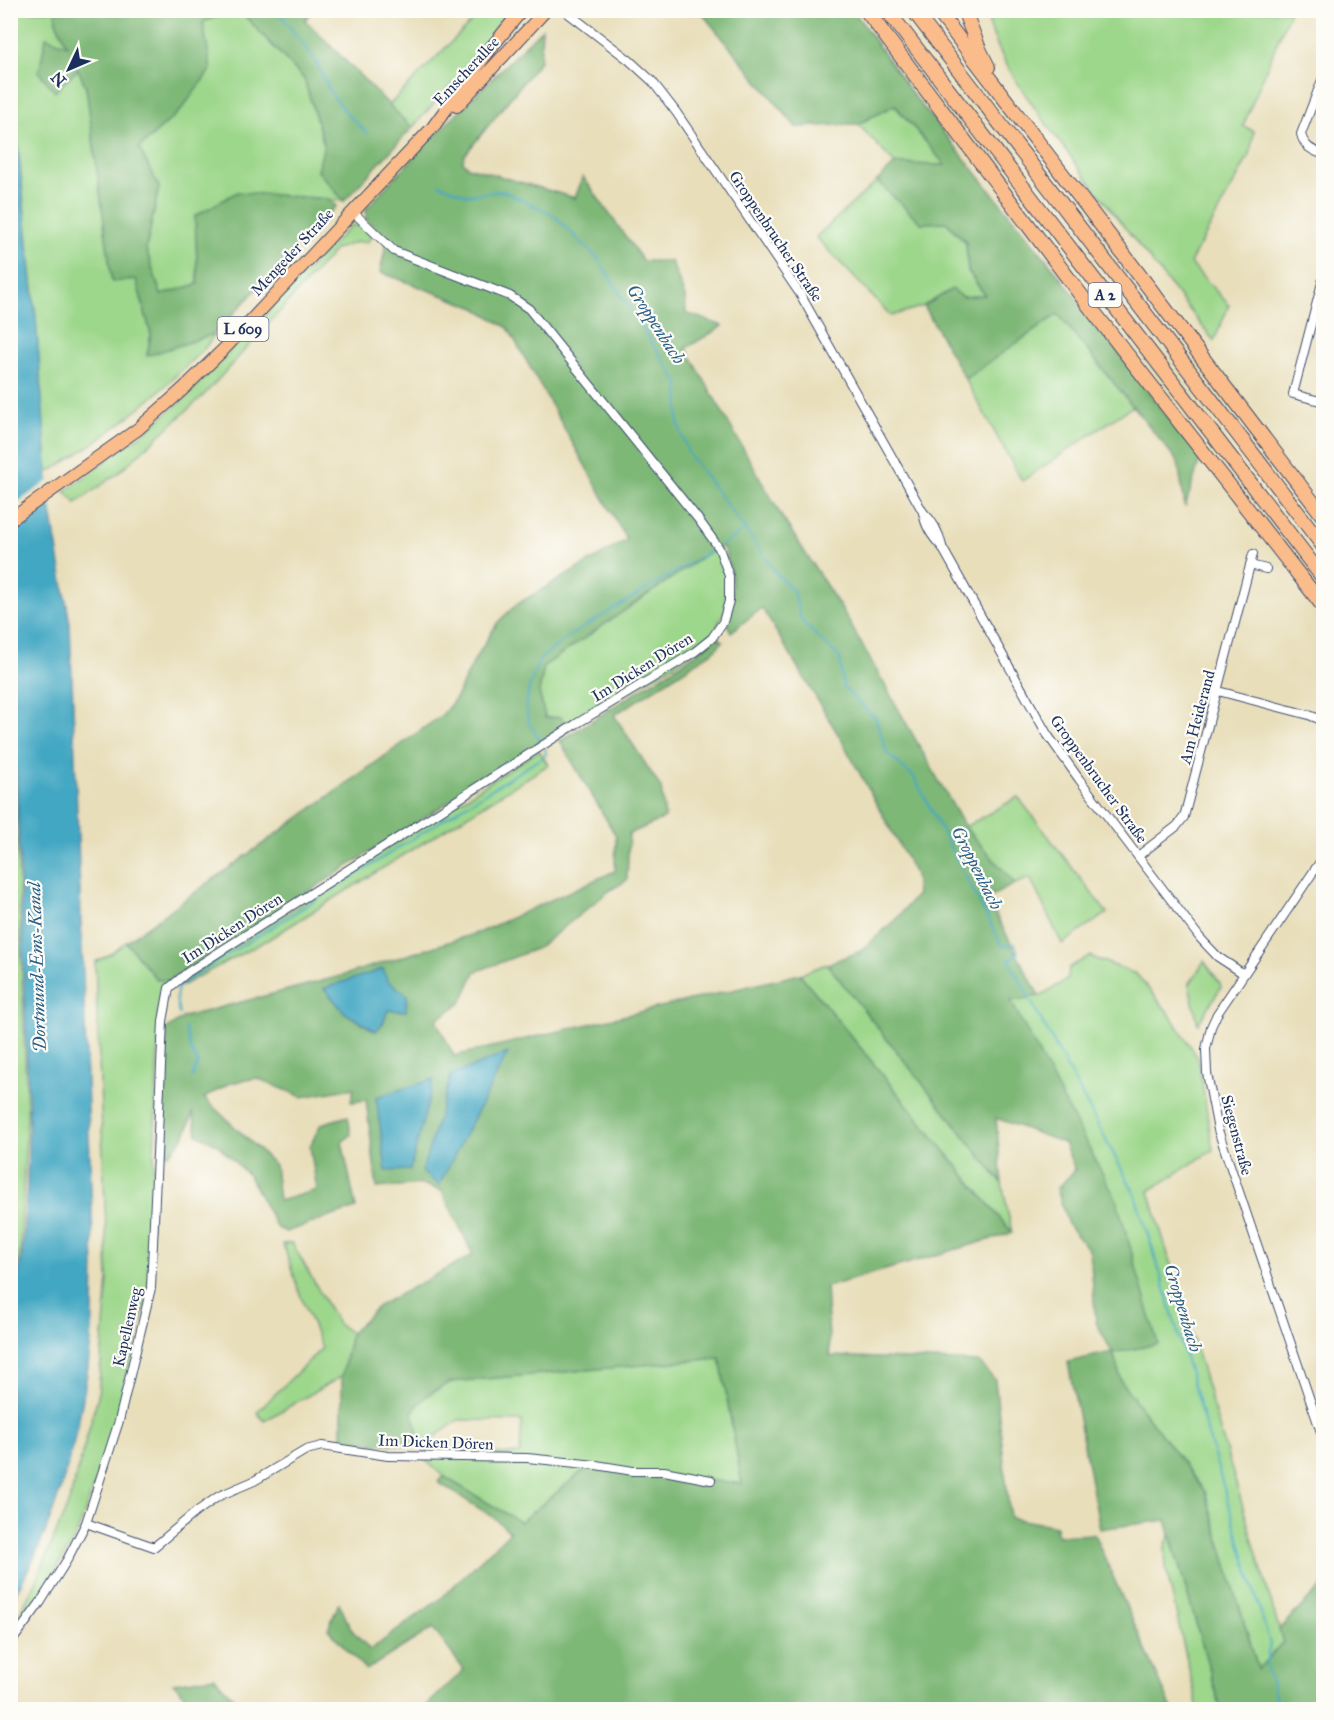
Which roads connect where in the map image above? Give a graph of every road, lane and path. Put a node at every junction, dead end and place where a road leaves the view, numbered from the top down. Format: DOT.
graph roads {
  1 [pos="546,10"];
  2 [pos="564,10"];
  3 [pos="861,10"];
  4 [pos="866,10"];
  5 [pos="887,10"];
  6 [pos="913,10"];
  7 [pos="937,10"];
  8 [pos="964,10"];
  9 [pos="521,12"];
  10 [pos="878,26"];
  11 [pos="1323,75"];
  12 [pos="1006,101"];
  13 [pos="433,127"];
  14 [pos="411,152"];
  15 [pos="1323,155"];
  16 [pos="353,212"];
  17 [pos="1323,275"];
  18 [pos="1323,402"];
  19 [pos="1323,517"];
  20 [pos="10,520"];
  21 [pos="1323,547"];
  22 [pos="1253,554"];
  23 [pos="1251,565"];
  24 [pos="1266,569"];
  25 [pos="1323,579"];
  26 [pos="1323,607"];
  27 [pos="1218,691"];
  28 [pos="1323,721"];
  29 [pos="1138,856"];
  30 [pos="1323,856"];
  31 [pos="1244,974"];
  32 [pos="169,988"];
  33 [pos="1323,1441"];
  34 [pos="711,1480"];
  35 [pos="86,1523"];
  36 [pos="10,1644"];
  1 -- 13 [label="main road, Emscherallee / L 609"];
  2 -- 29 [label="street, Groppenbrucher Straße"];
  3 -- 10 [label="highway"];
  4 -- 10 [label="highway"];
  5 -- 25 [label="highway, A 2"];
  6 -- 21 [label="highway, A 2"];
  7 -- 12 [label="highway"];
  8 -- 12 [label="highway"];
  9 -- 13 [label="main road, Emscherallee / L 609"];
  10 -- 26 [label="highway"];
  11 -- 15 [label="street"];
  12 -- 19 [label="highway"];
  13 -- 14 [label="main road, Emscherallee / L 609"];
  14 -- 16 [label="main road, Mengeder Straße / L 609"];
  16 -- 20 [label="main road, Mengeder Straße / L 609"];
  16 -- 32 [label="street, Im Dicken Dören"];
  17 -- 18 [label="street"];
  22 -- 23 [label="street, Am Heiderand"];
  23 -- 24 [label="street"];
  23 -- 27 [label="street, Am Heiderand"];
  27 -- 28 [label="street"];
  27 -- 29 [label="street, Am Heiderand"];
  29 -- 31 [label="street, Groppenbrucher Straße"];
  30 -- 31 [label="street, Siegenstraße"];
  31 -- 33 [label="street, Siegenstraße"];
  32 -- 35 [label="street, Kapellenweg"];
  34 -- 35 [label="street, Im Dicken Dören"];
  35 -- 36 [label="street, Kapellenweg"];
}
